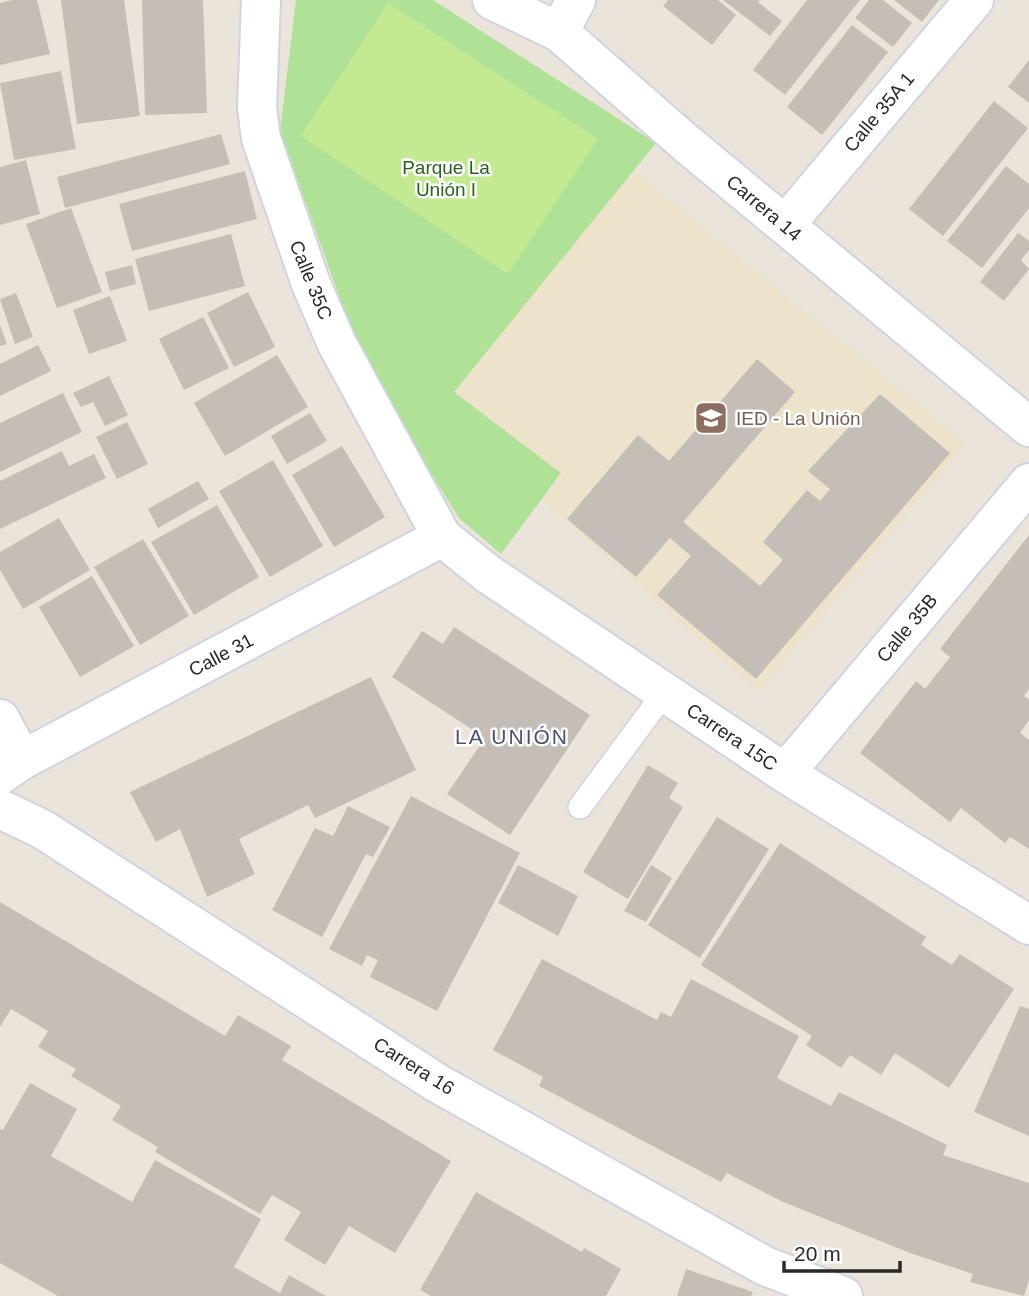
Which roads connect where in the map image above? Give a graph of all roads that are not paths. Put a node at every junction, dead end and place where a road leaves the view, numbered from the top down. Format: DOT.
graph roads {
  1 [pos="261,0"];
  2 [pos="492,0"];
  3 [pos="974,0"];
  4 [pos="568,16"];
  5 [pos="785,225"];
  6 [pos="1029,427"];
  7 [pos="1029,483"];
  8 [pos="442,537"];
  9 [pos="665,692"];
  10 [pos="0,719"];
  11 [pos="11,768"];
  12 [pos="785,773"];
  13 [pos="580,807"];
  14 [pos="0,808"];
  15 [pos="1029,925"];
  16 [pos="843,1296"];
  1 -- 8 [label="street, Calle 35C"];
  2 -- 4 [label="street, Carrera 14"];
  3 -- 5 [label="street, Calle 35A 1"];
  4 -- 5 [label="street, Carrera 14"];
  5 -- 6 [label="street, Carrera 14"];
  7 -- 12 [label="street, Calle 35B"];
  8 -- 9 [label="street, Carrera 15C"];
  8 -- 11 [label="street, Calle 31"];
  9 -- 12 [label="street, Carrera 15C"];
  9 -- 13 [label="lane"];
  10 -- 11 [label="street"];
  12 -- 15 [label="street, Carrera 15C"];
  14 -- 16 [label="street, Carrera 16"];
}
